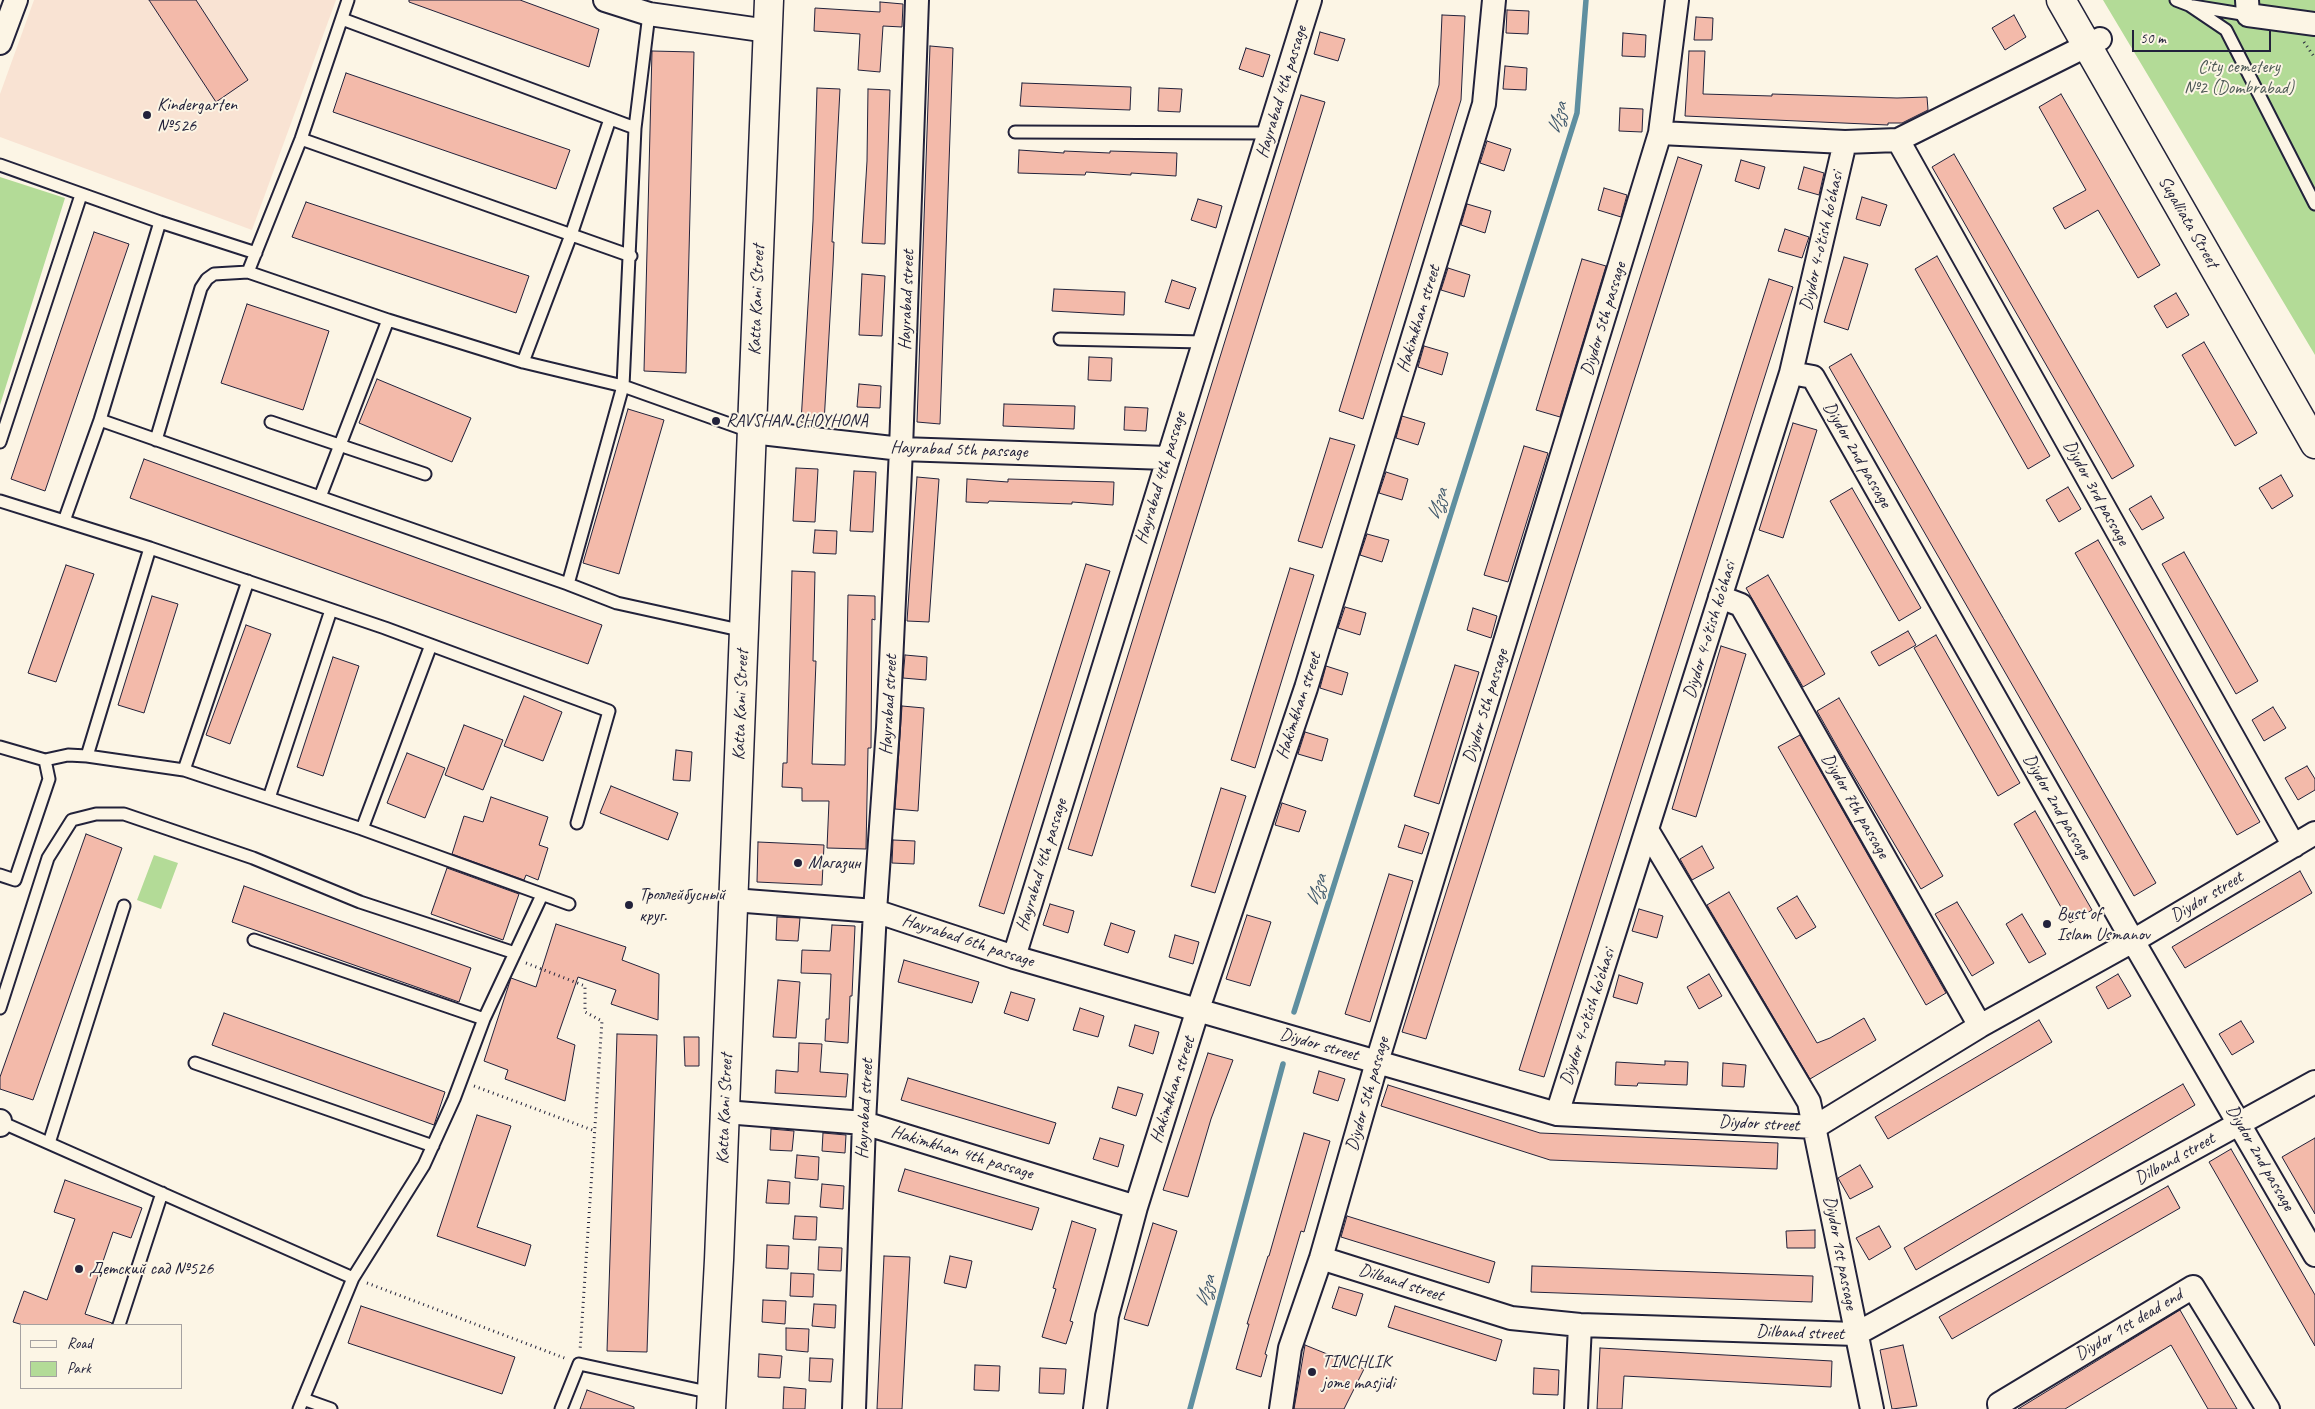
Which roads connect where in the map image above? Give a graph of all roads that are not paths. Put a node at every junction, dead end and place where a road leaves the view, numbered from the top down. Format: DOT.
graph roads {
  1 [pos="16,0"];
  2 [pos="348,0"];
  3 [pos="605,0"];
  4 [pos="769,0"];
  5 [pos="917,0"];
  6 [pos="1310,0"];
  7 [pos="1494,0"];
  8 [pos="1677,0"];
  9 [pos="2061,0"];
  10 [pos="2077,0"];
  11 [pos="2176,0"];
  12 [pos="2189,5"];
  13 [pos="2247,7"];
  14 [pos="649,14"];
  15 [pos="342,19"];
  16 [pos="2315,24"];
  17 [pos="768,30"];
  18 [pos="0,40"];
  19 [pos="2094,43"];
  20 [pos="610,119"];
  21 [pos="635,128"];
  22 [pos="1015,132"];
  23 [pos="1269,133"];
  24 [pos="1660,133"];
  25 [pos="301,139"];
  26 [pos="1898,140"];
  27 [pos="1845,142"];
  28 [pos="0,165"];
  29 [pos="81,195"];
  30 [pos="2315,204"];
  31 [pos="160,222"];
  32 [pos="571,235"];
  33 [pos="256,252"];
  34 [pos="631,256"];
  35 [pos="248,272"];
  36 [pos="388,320"];
  37 [pos="1060,340"];
  38 [pos="1203,342"];
  39 [pos="524,362"];
  40 [pos="1791,373"];
  41 [pos="623,386"];
  42 [pos="2315,412"];
  43 [pos="100,420"];
  44 [pos="271,422"];
  45 [pos="752,432"];
  46 [pos="156,440"];
  47 [pos="0,442"];
  48 [pos="2315,444"];
  49 [pos="341,446"];
  50 [pos="901,449"];
  51 [pos="1168,458"];
  52 [pos="424,474"];
  53 [pos="320,497"];
  54 [pos="0,501"];
  55 [pos="64,521"];
  56 [pos="150,548"];
  57 [pos="248,581"];
  58 [pos="568,584"];
  59 [pos="1720,597"];
  60 [pos="331,610"];
  61 [pos="744,631"];
  62 [pos="430,644"];
  63 [pos="0,747"];
  64 [pos="87,756"];
  65 [pos="45,760"];
  66 [pos="184,770"];
  67 [pos="269,798"];
  68 [pos="577,822"];
  69 [pos="362,830"];
  70 [pos="1647,830"];
  71 [pos="2315,834"];
  72 [pos="2294,846"];
  73 [pos="0,875"];
  74 [pos="542,895"];
  75 [pos="733,900"];
  76 [pos="569,904"];
  77 [pos="124,906"];
  78 [pos="875,911"];
  79 [pos="254,940"];
  80 [pos="2133,941"];
  81 [pos="514,956"];
  82 [pos="1014,957"];
  83 [pos="0,1008"];
  84 [pos="1198,1009"];
  85 [pos="484,1019"];
  86 [pos="1980,1026"];
  87 [pos="1377,1062"];
  88 [pos="195,1064"];
  89 [pos="2315,1082"];
  90 [pos="725,1112"];
  91 [pos="1557,1114"];
  92 [pos="0,1123"];
  93 [pos="864,1123"];
  94 [pos="2240,1123"];
  95 [pos="1815,1127"];
  96 [pos="49,1143"];
  97 [pos="433,1146"];
  98 [pos="162,1193"];
  99 [pos="1136,1207"];
  100 [pos="2315,1254"];
  101 [pos="1321,1258"];
  102 [pos="353,1278"];
  103 [pos="119,1324"];
  104 [pos="1580,1325"];
  105 [pos="1856,1334"];
  106 [pos="711,1401"];
  107 [pos="301,1404"];
  108 [pos="331,1409"];
  109 [pos="561,1409"];
  110 [pos="854,1409"];
  111 [pos="1094,1409"];
  112 [pos="1281,1409"];
  113 [pos="1576,1409"];
  114 [pos="1872,1409"];
  115 [pos="2000,1409"];
  116 [pos="2268,1409"];
  1 -- 18 [label="street"];
  2 -- 15 [label="lane"];
  3 -- 14 [label="street"];
  4 -- 17 [label="main road, Katta Kani Street"];
  5 -- 50 [label="street, Hayrabad street"];
  6 -- 23 [label="street, Hayrabad 4th passage"];
  7 -- 84 [label="street, Hakimkhаn street"];
  8 -- 24 [label="street, Diydor 5th passage"];
  9 -- 19 [label="main road, Sugalliata Street"];
  10 -- 19 [label="main road, Sugalliata Street"];
  11 -- 12 [label="lane"];
  12 -- 13 [label="lane"];
  12 -- 30 [label="lane"];
  13 -- 16 [label="street"];
  14 -- 17 [label="street"];
  14 -- 21 [label="lane"];
  15 -- 20 [label="lane"];
  15 -- 25 [label="lane"];
  17 -- 45 [label="main road, Katta Kani Street"];
  19 -- 26 [label="street"];
  19 -- 42 [label="main road, Sugalliata Street"];
  19 -- 48 [label="main road, Sugalliata Street"];
  20 -- 21 [label="lane"];
  20 -- 32 [label="lane"];
  21 -- 34 [label="lane"];
  22 -- 23 [label="lane"];
  23 -- 38 [label="street, Hayrabad 4th passage"];
  24 -- 27 [label="street"];
  24 -- 87 [label="street, Diydor 5th passage"];
  25 -- 32 [label="lane"];
  25 -- 33 [label="lane"];
  26 -- 27 [label="street"];
  26 -- 72 [label="street, Diydor 3rd passage"];
  27 -- 40 [label="street, Diydor 4-o'tish ko'chasi"];
  28 -- 29 [label="lane"];
  29 -- 31 [label="lane"];
  29 -- 47 [label="lane"];
  31 -- 33 [label="lane"];
  31 -- 43 [label="lane"];
  32 -- 34 [label="lane"];
  32 -- 39 [label="lane"];
  33 -- 35 [label="lane"];
  34 -- 41 [label="lane"];
  35 -- 36 [label="lane"];
  35 -- 46 [label="lane"];
  36 -- 39 [label="lane"];
  36 -- 49 [label="lane"];
  37 -- 38 [label="lane"];
  38 -- 51 [label="street, Hayrabad 4th passage"];
  39 -- 41 [label="lane"];
  40 -- 59 [label="street, Diydor 4-o'tish ko'chasi"];
  40 -- 80 [label="street, Diydor 2nd passage"];
  41 -- 45 [label="lane"];
  41 -- 58 [label="lane"];
  43 -- 46 [label="lane"];
  43 -- 55 [label="lane"];
  44 -- 49 [label="lane"];
  45 -- 50 [label="street, Hayrabad 5th passage"];
  45 -- 61 [label="main road, Katta Kani Street"];
  46 -- 53 [label="lane"];
  49 -- 52 [label="lane"];
  49 -- 53 [label="lane"];
  50 -- 51 [label="street, Hayrabad 5th passage"];
  50 -- 78 [label="street, Hayrabad street"];
  51 -- 82 [label="street, Hayrabad 4th passage"];
  53 -- 58 [label="lane"];
  54 -- 55 [label="lane"];
  55 -- 56 [label="lane"];
  56 -- 57 [label="lane"];
  56 -- 64 [label="lane"];
  57 -- 60 [label="lane"];
  57 -- 66 [label="lane"];
  58 -- 61 [label="lane"];
  59 -- 70 [label="street, Diydor 4-o'tish ko'chasi"];
  59 -- 86 [label="street, Diydor 7th passage"];
  60 -- 62 [label="lane"];
  60 -- 67 [label="lane"];
  61 -- 75 [label="main road, Katta Kani Street"];
  62 -- 68 [label="lane"];
  62 -- 69 [label="lane"];
  63 -- 65 [label="lane"];
  64 -- 65 [label="lane"];
  64 -- 66 [label="lane"];
  65 -- 73 [label="lane"];
  66 -- 67 [label="lane"];
  67 -- 69 [label="lane"];
  69 -- 74 [label="lane"];
  70 -- 91 [label="street, Diydor 4-o'tish ko'chasi"];
  70 -- 95 [label="street"];
  71 -- 72 [label="street, Diydor street"];
  72 -- 80 [label="street, Diydor street"];
  74 -- 76 [label="lane"];
  74 -- 81 [label="lane"];
  75 -- 78 [label="street, Hayrabad 6th passage"];
  75 -- 90 [label="main road, Katta Kani Street"];
  77 -- 96 [label="lane"];
  78 -- 82 [label="street, Hayrabad 6th passage"];
  78 -- 93 [label="street, Hayrabad street"];
  79 -- 85 [label="lane"];
  80 -- 86 [label="street, Diydor street"];
  80 -- 94 [label="street, Diydor 2nd passage"];
  81 -- 83 [label="lane"];
  81 -- 85 [label="lane"];
  82 -- 84 [label="street, Hayrabad 6th passage"];
  84 -- 87 [label="street, Diydor street"];
  84 -- 99 [label="street, Hakimkhаn street"];
  85 -- 97 [label="lane"];
  86 -- 95 [label="street, Diydor street"];
  87 -- 91 [label="street, Diydor street"];
  87 -- 101 [label="street, Diydor 5th passage"];
  88 -- 97 [label="lane"];
  89 -- 94 [label="street, Dilband street"];
  90 -- 93 [label="street, Hakimkhаn 4th passage"];
  90 -- 106 [label="main road, Katta Kani Street"];
  91 -- 95 [label="street, Diydor street"];
  92 -- 96 [label="lane"];
  93 -- 99 [label="street, Hakimkhаn 4th passage"];
  93 -- 110 [label="street, Hayrabad street"];
  94 -- 100 [label="street, Diydor 2nd passage"];
  94 -- 105 [label="street, Dilband street"];
  95 -- 105 [label="street, Diydor 1st passage"];
  96 -- 98 [label="lane"];
  97 -- 102 [label="lane"];
  98 -- 102 [label="lane"];
  98 -- 103 [label="lane"];
  99 -- 111 [label="street, Hakimkhаn street"];
  101 -- 104 [label="street, Dilband street"];
  101 -- 112 [label="street, Diydor 5th passage"];
  102 -- 107 [label="lane"];
  104 -- 105 [label="street, Dilband street"];
  104 -- 113 [label="street"];
  105 -- 114 [label="street, Diydor 1st passage"];
  106 -- 109 [label="lane"];
  107 -- 108 [label="lane"];
  115 -- 116 [label="street, Diydor 1st dead end"];
}
